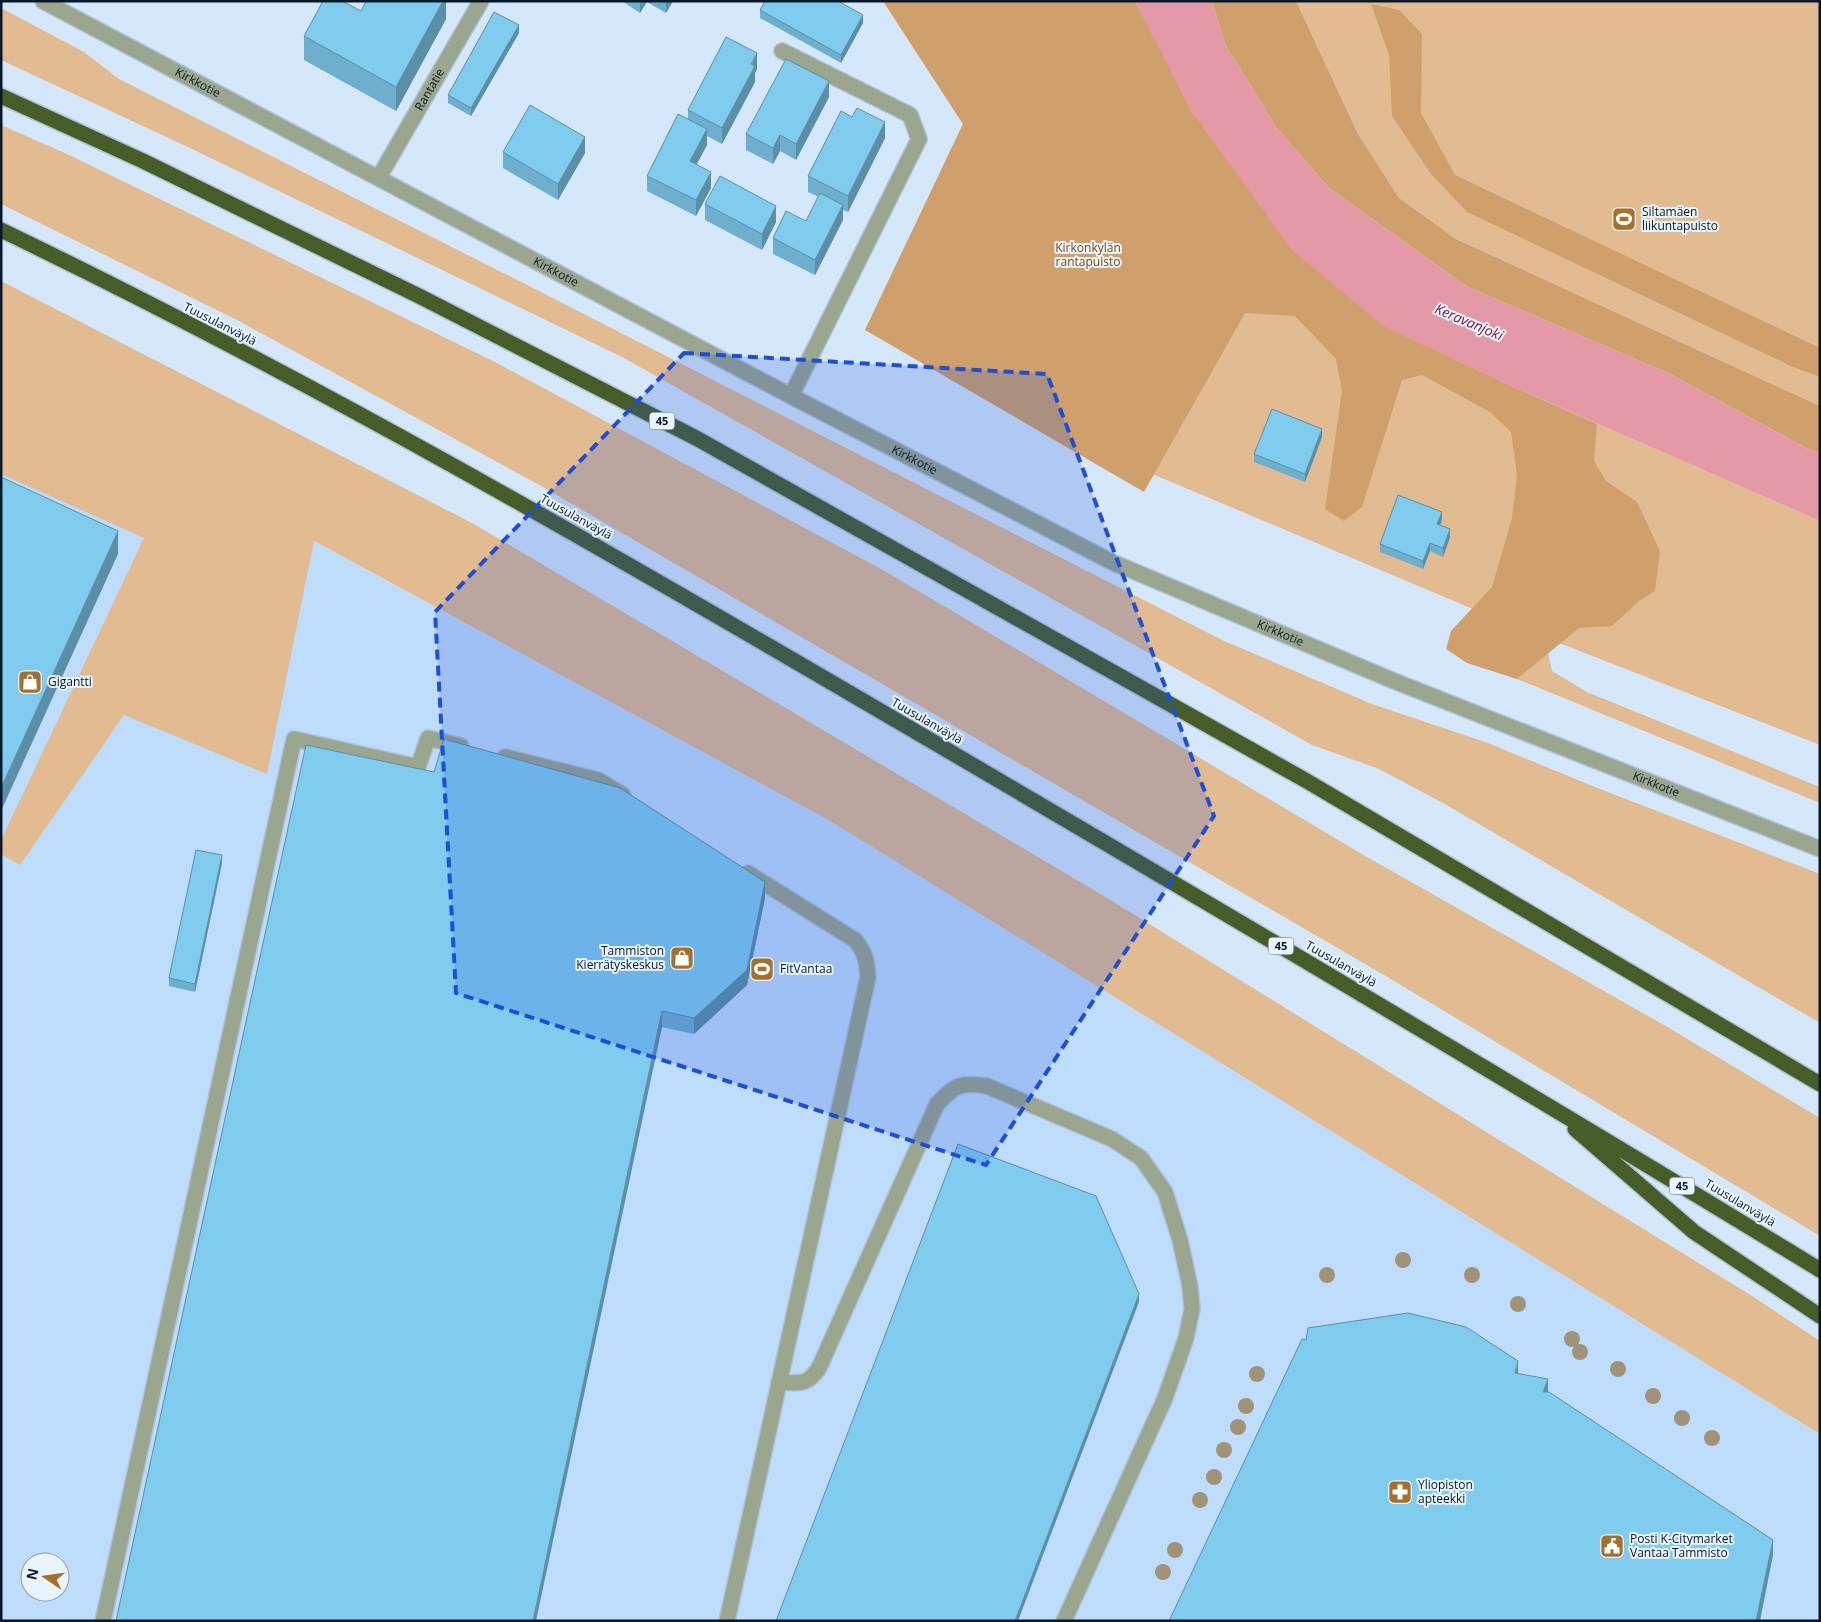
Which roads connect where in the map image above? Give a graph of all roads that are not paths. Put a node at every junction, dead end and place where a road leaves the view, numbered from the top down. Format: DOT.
graph roads {
  1 [pos="43,1"];
  2 [pos="481,1"];
  3 [pos="782,51"];
  4 [pos="1,96"];
  5 [pos="379,177"];
  6 [pos="1,230"];
  7 [pos="791,396"];
  8 [pos="475,750"];
  9 [pos="494,754"];
  10 [pos="640,805"];
  11 [pos="1820,849"];
  12 [pos="739,867"];
  13 [pos="1820,1084"];
  14 [pos="1544,1101"];
  15 [pos="1820,1270"];
  16 [pos="1820,1316"];
  17 [pos="780,1382"];
  18 [pos="103,1621"];
  19 [pos="727,1621"];
  20 [pos="1064,1621"];
  1 -- 5 [label="street, Kirkkotie"];
  2 -- 5 [label="street, Rantatie"];
  3 -- 7 [label="street"];
  4 -- 13 [label="highway, 45"];
  5 -- 7 [label="street, Kirkkotie"];
  6 -- 14 [label="highway, Tuusulanväylä / 45"];
  7 -- 11 [label="street, Kirkkotie"];
  8 -- 18 [label="street"];
  9 -- 10 [label="street"];
  12 -- 17 [label="street"];
  14 -- 15 [label="highway, Tuusulanväylä / 45"];
  14 -- 16 [label="highway"];
  17 -- 19 [label="street"];
  17 -- 20 [label="street"];
}
